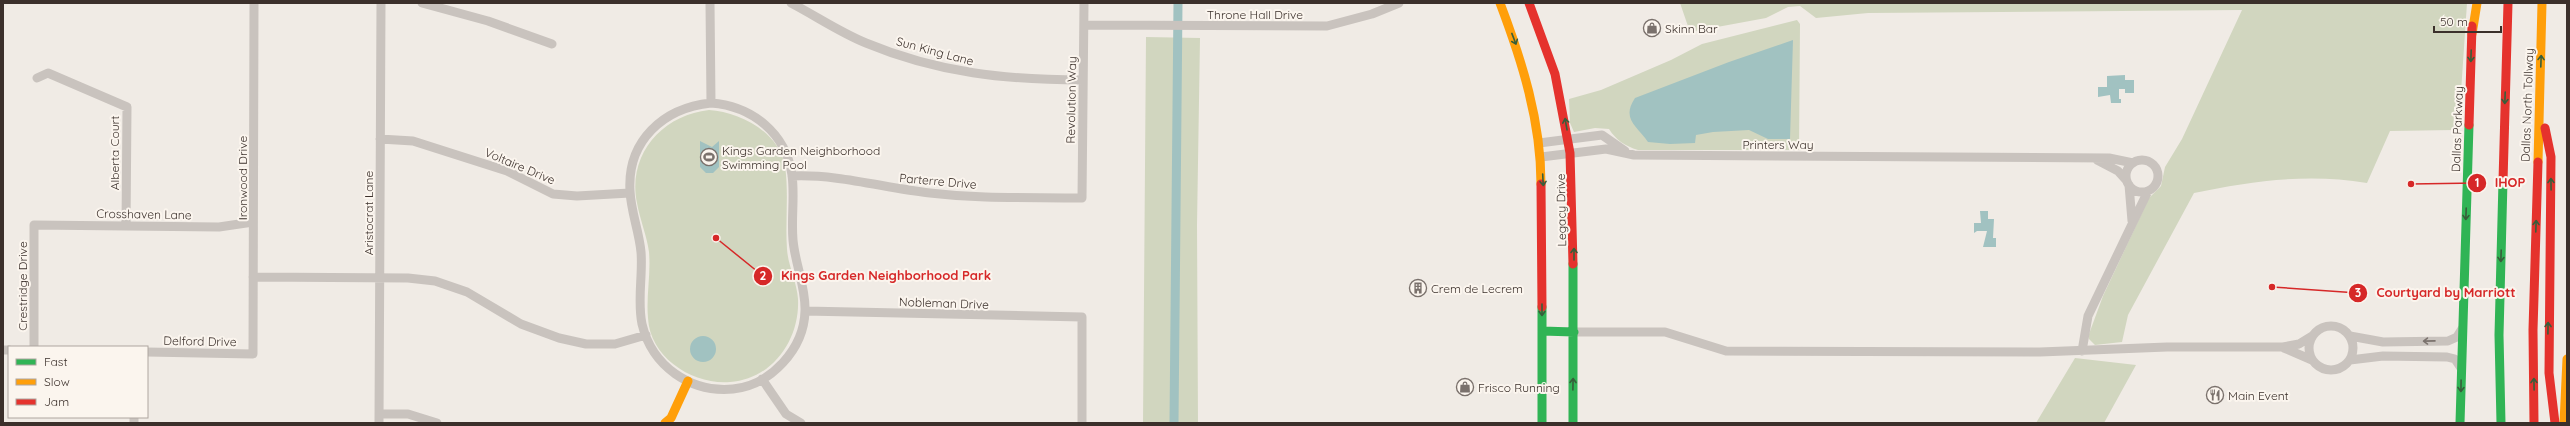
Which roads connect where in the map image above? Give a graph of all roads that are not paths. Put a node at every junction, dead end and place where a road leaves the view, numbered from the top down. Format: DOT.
graph roads {
  1 [pos="254,3"];
  2 [pos="381,3"];
  3 [pos="422,3"];
  4 [pos="710,3"];
  5 [pos="791,3"];
  6 [pos="1084,3"];
  7 [pos="1399,3"];
  8 [pos="1500,3"];
  9 [pos="1529,3"];
  10 [pos="2473,3"];
  11 [pos="2478,3"];
  12 [pos="2508,3"];
  13 [pos="2542,3"];
  14 [pos="1084,25"];
  15 [pos="2472,34"];
  16 [pos="552,44"];
  17 [pos="37,78"];
  18 [pos="1084,80"];
  19 [pos="2540,100"];
  20 [pos="711,103"];
  21 [pos="380,139"];
  22 [pos="1568,140"];
  23 [pos="1540,143"];
  24 [pos="1570,153"];
  25 [pos="1634,155"];
  26 [pos="1542,157"];
  27 [pos="2096,159"];
  28 [pos="2133,163"];
  29 [pos="792,176"];
  30 [pos="2128,183"];
  31 [pos="2148,190"];
  32 [pos="630,193"];
  33 [pos="1082,198"];
  34 [pos="253,222"];
  35 [pos="2132,222"];
  36 [pos="34,225"];
  37 [pos="126,226"];
  38 [pos="253,277"];
  39 [pos="380,277"];
  40 [pos="805,311"];
  41 [pos="2462,329"];
  42 [pos="1542,331"];
  43 [pos="1574,332"];
  44 [pos="646,335"];
  45 [pos="2312,336"];
  46 [pos="2350,336"];
  47 [pos="34,346"];
  48 [pos="2282,347"];
  49 [pos="2082,351"];
  50 [pos="148,352"];
  51 [pos="253,354"];
  52 [pos="2567,359"];
  53 [pos="2312,360"];
  54 [pos="2350,360"];
  55 [pos="2461,368"];
  56 [pos="762,379"];
  57 [pos="688,381"];
  58 [pos="379,418"];
  59 [pos="669,421"];
  60 [pos="437,423"];
  61 [pos="801,423"];
  62 [pos="1082,423"];
  63 [pos="1542,423"];
  64 [pos="1573,423"];
  65 [pos="2460,423"];
  66 [pos="2500,423"];
  67 [pos="2534,423"];
  68 [pos="2555,423"];
  69 [pos="2564,423"];
  1 -- 34 [label="street, Ironwood Drive"];
  2 -- 21 [label="street, Aristocrat Lane"];
  3 -- 16 [label="street"];
  4 -- 20 [label="street"];
  5 -- 18 [label="street, Sun King Lane"];
  6 -- 14 [label="street, Revolution Way"];
  7 -- 14 [label="street, Throne Hall Drive"];
  8 -- 23 [label="main road, Legacy Drive, one-way"];
  22 -- 9 [label="main road, Legacy Drive, one-way"];
  10 -- 15 [label="main road, Dallas Parkway"];
  11 -- 15 [label="main road"];
  12 -- 66 [label="main road, Dallas North Tollway, one-way"];
  19 -- 13 [label="main road, Dallas North Tollway, one-way"];
  14 -- 18 [label="street, Revolution Way"];
  15 -- 41 [label="main road, Dallas Parkway, one-way"];
  17 -- 37 [label="street, Alberta Court"];
  18 -- 33 [label="street, Revolution Way"];
  67 -- 19 [label="main road, Dallas North Tollway, one-way"];
  68 -- 19 [label="main road, one-way"];
  20 -- 29 [label="street"];
  20 -- 32 [label="street"];
  21 -- 32 [label="street, Voltaire Drive"];
  21 -- 39 [label="street, Aristocrat Lane"];
  22 -- 23 [label="street"];
  22 -- 24 [label="main road, Legacy Drive"];
  22 -- 25 [label="street"];
  23 -- 26 [label="main road, Legacy Drive"];
  24 -- 25 [label="street, Printers Way"];
  24 -- 26 [label="street, Printers Way"];
  43 -- 24 [label="main road, Legacy Drive, one-way"];
  25 -- 27 [label="street, Printers Way"];
  26 -- 42 [label="main road, Legacy Drive, one-way"];
  27 -- 28 [label="street, Printers Way"];
  27 -- 30 [label="street"];
  28 -- 30 [label="street"];
  28 -- 31 [label="street"];
  29 -- 33 [label="street, Parterre Drive"];
  29 -- 40 [label="street"];
  30 -- 31 [label="street"];
  30 -- 35 [label="street"];
  31 -- 35 [label="street"];
  32 -- 44 [label="street"];
  34 -- 37 [label="street, Crosshaven Lane"];
  34 -- 38 [label="street, Ironwood Drive"];
  35 -- 49 [label="street"];
  36 -- 37 [label="street, Crosshaven Lane"];
  36 -- 47 [label="street, Crestridge Drive"];
  38 -- 39 [label="street"];
  38 -- 51 [label="street, Ironwood Drive"];
  39 -- 44 [label="street"];
  39 -- 58 [label="street, Aristocrat Lane"];
  40 -- 56 [label="street"];
  40 -- 62 [label="street, Nobleman Drive"];
  41 -- 46 [label="street, one-way"];
  41 -- 55 [label="main road, Dallas Parkway"];
  42 -- 43 [label="main road"];
  42 -- 63 [label="main road, Legacy Drive"];
  43 -- 49 [label="street"];
  64 -- 43 [label="main road, Legacy Drive, one-way"];
  44 -- 57 [label="street"];
  45 -- 46 [label="street"];
  45 -- 48 [label="street"];
  45 -- 53 [label="street"];
  46 -- 54 [label="street"];
  48 -- 49 [label="street"];
  48 -- 53 [label="street"];
  50 -- 51 [label="street, Delford Drive"];
  52 -- 69 [label="main road"];
  53 -- 54 [label="street"];
  54 -- 55 [label="street"];
  55 -- 65 [label="main road, Dallas Parkway, one-way"];
  56 -- 57 [label="street"];
  56 -- 61 [label="street"];
  57 -- 59 [label="main road"];
  58 -- 60 [label="street"];
}
